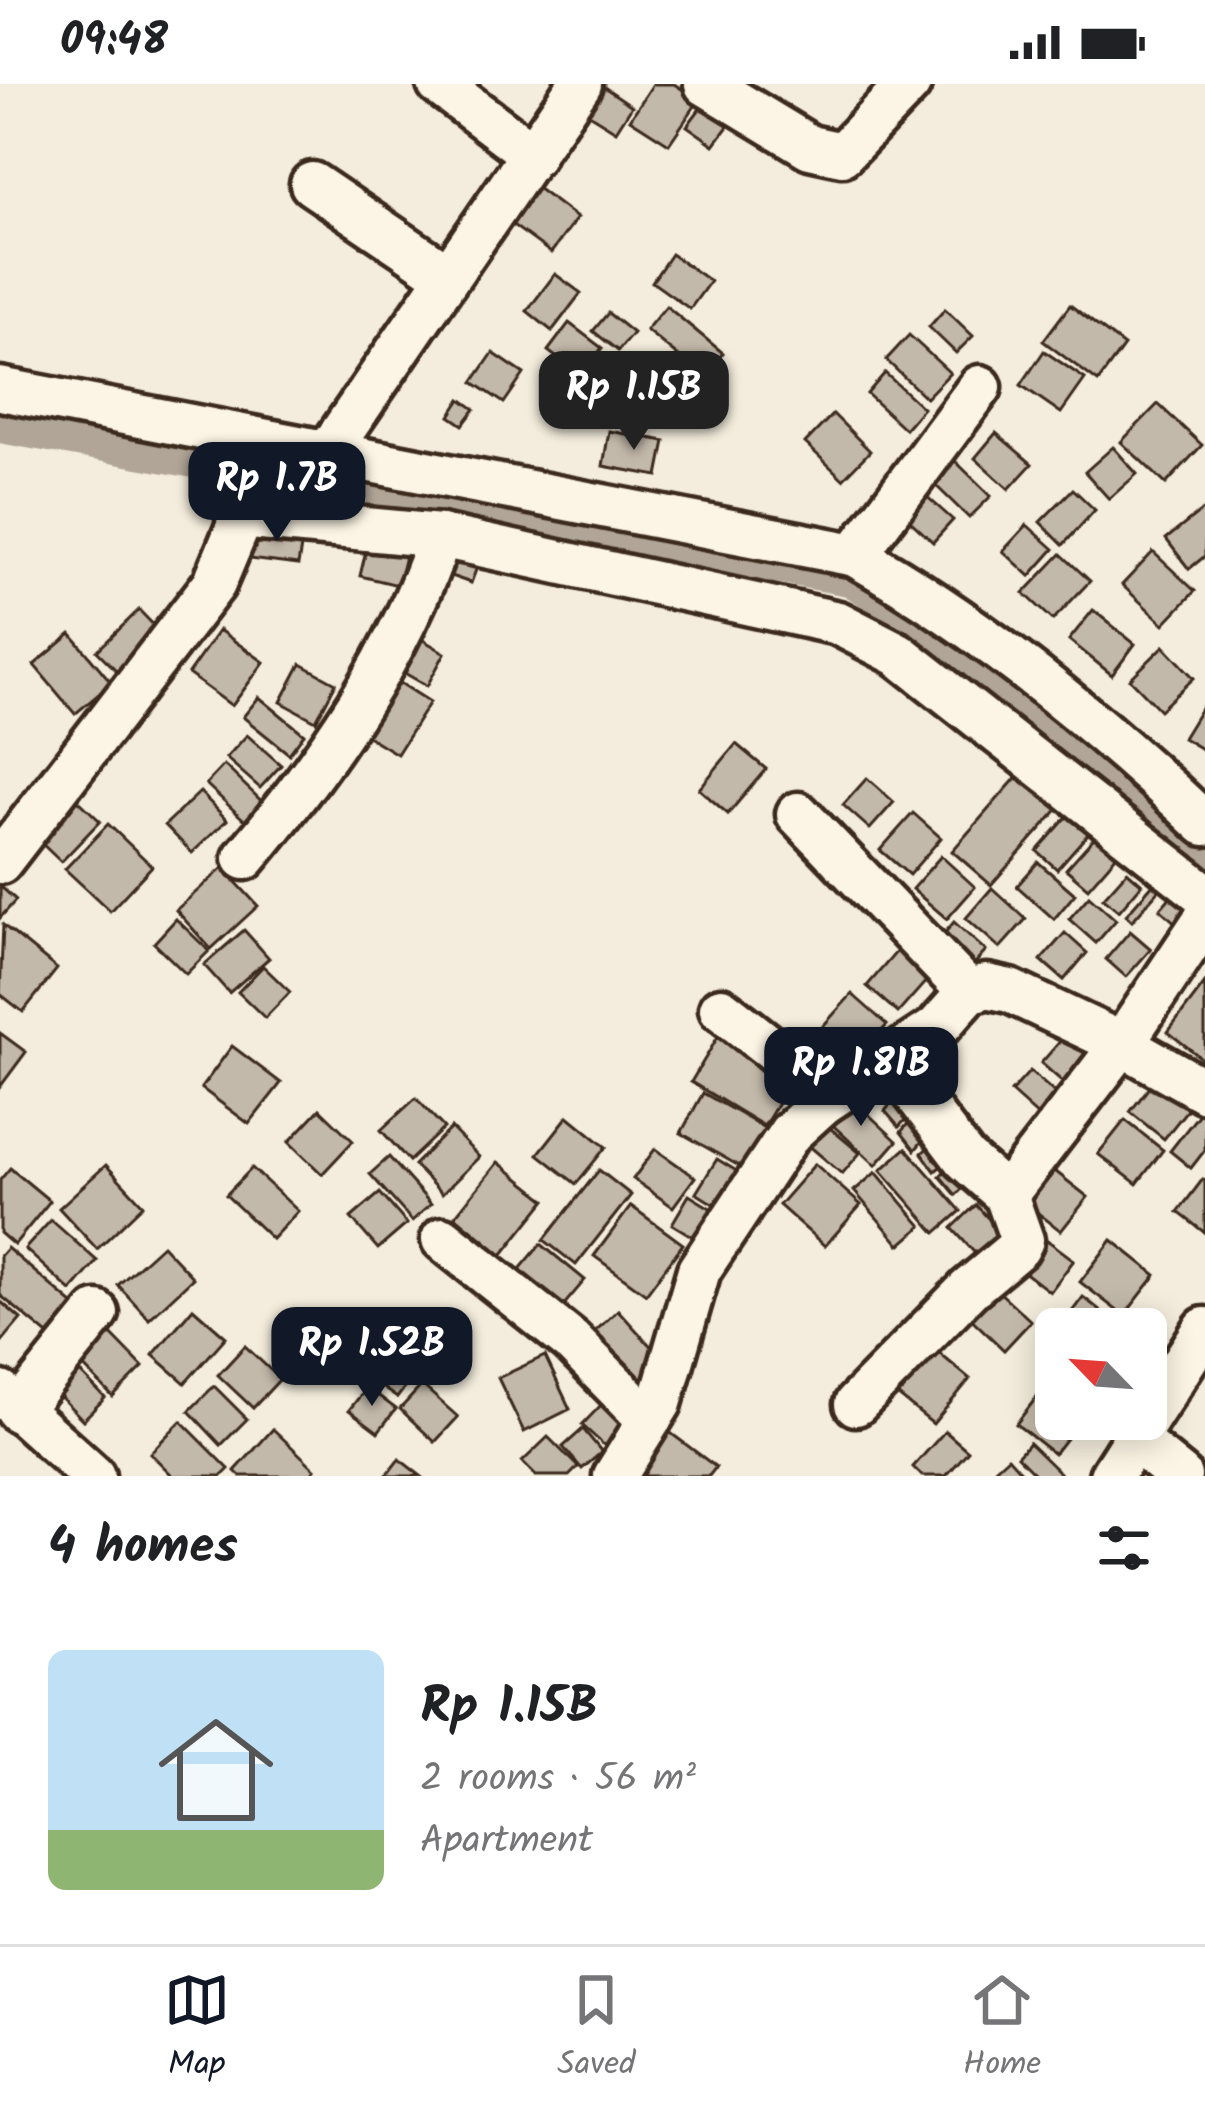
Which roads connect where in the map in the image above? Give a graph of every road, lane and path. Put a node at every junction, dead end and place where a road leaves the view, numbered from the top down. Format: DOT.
graph roads {
  1 [pos="439,84"];
  2 [pos="580,84"];
  3 [pos="706,84"];
  4 [pos="909,84"];
  5 [pos="532,155"];
  6 [pos="312,184"];
  7 [pos="448,276"];
  8 [pos="980,387"];
  9 [pos="0,389"];
  10 [pos="329,451"];
  11 [pos="256,483"];
  12 [pos="440,536"];
  13 [pos="855,555"];
  14 [pos="798,814"];
  15 [pos="1205,824"];
  16 [pos="245,859"];
  17 [pos="0,862"];
  18 [pos="1205,895"];
  19 [pos="1205,920"];
  20 [pos="969,992"];
  21 [pos="722,1010"];
  22 [pos="1121,1044"];
  23 [pos="890,1060"];
  24 [pos="1205,1091"];
  25 [pos="823,1103"];
  26 [pos="1006,1195"];
  27 [pos="443,1238"];
  28 [pos="97,1313"];
  29 [pos="1205,1329"];
  30 [pos="9,1402"];
  31 [pos="856,1404"];
  32 [pos="649,1420"];
  33 [pos="1138,1442"];
  34 [pos="93,1476"];
  35 [pos="615,1476"];
  36 [pos="1111,1476"];
  37 [pos="1180,1476"];
  1 -- 5 [label="street"];
  2 -- 5 [label="street"];
  3 -- 4 [label="street"];
  5 -- 7 [label="street"];
  6 -- 7 [label="street"];
  7 -- 10 [label="street"];
  8 -- 13 [label="street"];
  9 -- 11 [label="street"];
  10 -- 11 [label="street"];
  10 -- 13 [label="street"];
  11 -- 12 [label="street"];
  11 -- 17 [label="street"];
  12 -- 16 [label="street"];
  12 -- 18 [label="street"];
  13 -- 15 [label="street"];
  14 -- 20 [label="street"];
  19 -- 22 [label="street"];
  20 -- 22 [label="street"];
  20 -- 23 [label="street"];
  21 -- 25 [label="street"];
  22 -- 24 [label="street"];
  22 -- 26 [label="street"];
  23 -- 25 [label="street"];
  23 -- 26 [label="street"];
  25 -- 32 [label="street"];
  26 -- 31 [label="street"];
  27 -- 32 [label="street"];
  28 -- 30 [label="street"];
  29 -- 33 [label="street"];
  30 -- 34 [label="street"];
  32 -- 35 [label="street"];
  33 -- 36 [label="street"];
  33 -- 37 [label="street"];
}
